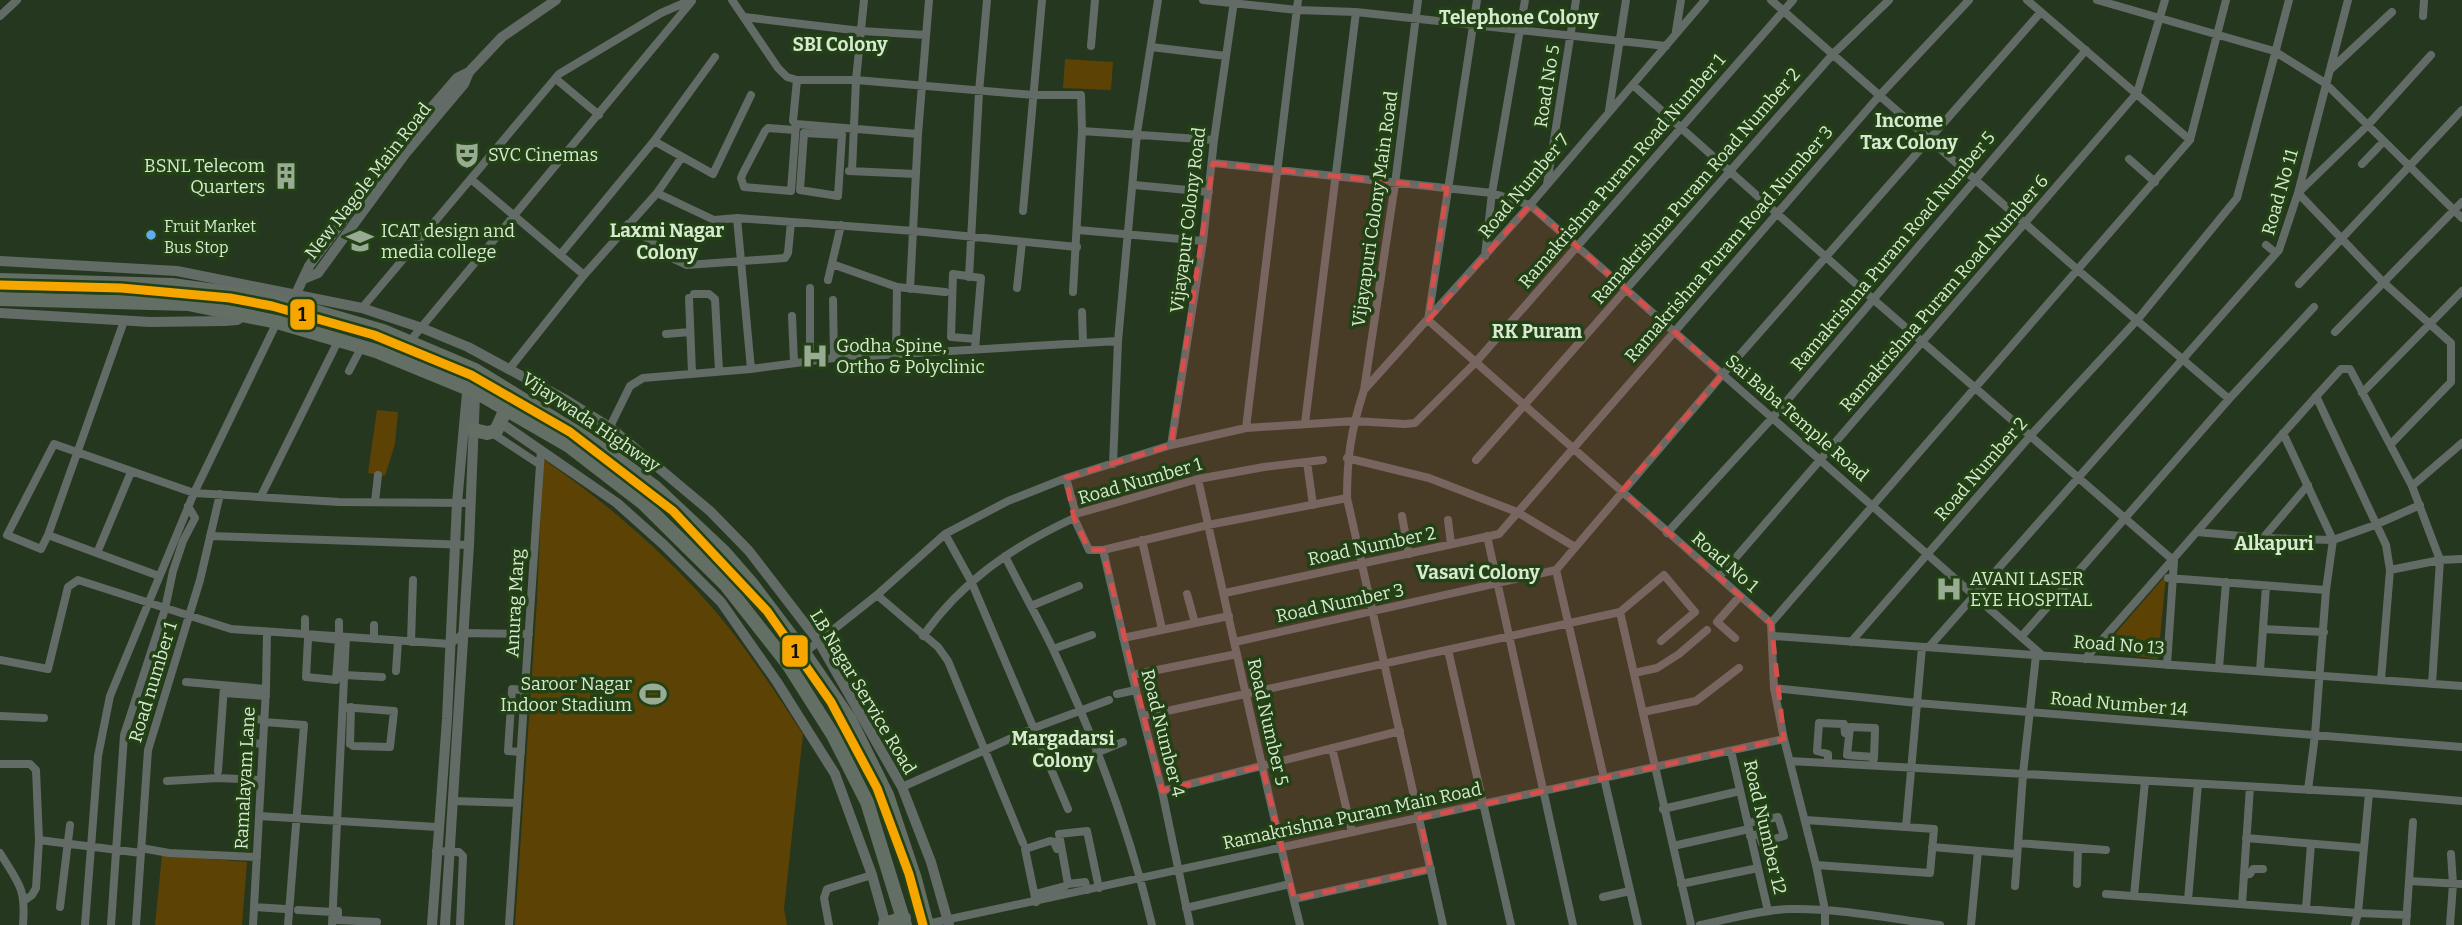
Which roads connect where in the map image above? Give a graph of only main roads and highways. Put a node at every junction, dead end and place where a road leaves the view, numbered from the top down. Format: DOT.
graph roads {
  1 [pos="0,280"];
  2 [pos="0,299"];
  3 [pos="500,421"];
  4 [pos="474,430"];
  5 [pos="656,488"];
  6 [pos="643,503"];
  7 [pos="856,732"];
  8 [pos="837,744"];
  9 [pos="865,749"];
  10 [pos="846,761"];
  11 [pos="904,922"];
  12 [pos="886,925"];
  13 [pos="927,925"];
  1 -- 5 [label="highway, Vijaywada Highway"];
  2 -- 3 [label="highway, Vijaywada Highway"];
  3 -- 4 [label="highway"];
  3 -- 6 [label="highway, Vijaywada Highway"];
  5 -- 6 [label="highway"];
  5 -- 7 [label="highway, Vijaywada Highway"];
  6 -- 8 [label="highway, Vijaywada Highway"];
  7 -- 8 [label="highway"];
  7 -- 9 [label="highway, Vijaywada Highway"];
  8 -- 10 [label="highway, Vijaywada Highway"];
  9 -- 10 [label="highway"];
  9 -- 13 [label="highway, Vijaywada Highway"];
  10 -- 11 [label="highway, Vijaywada Highway"];
  11 -- 12 [label="highway"];
}
